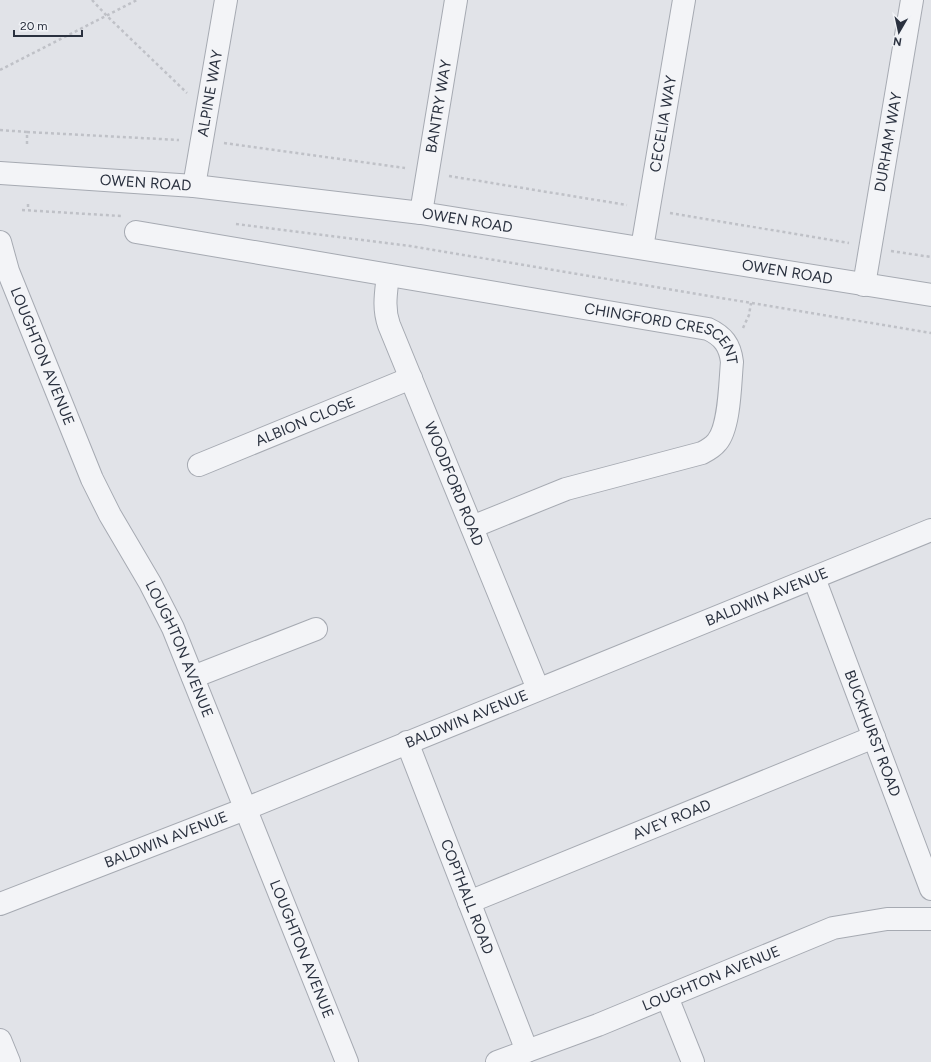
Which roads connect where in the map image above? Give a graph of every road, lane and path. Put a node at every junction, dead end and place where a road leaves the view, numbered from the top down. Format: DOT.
graph roads {
  1 [pos="92,0"];
  2 [pos="137,0"];
  3 [pos="226,0"];
  4 [pos="456,0"];
  5 [pos="684,0"];
  6 [pos="912,0"];
  7 [pos="106,16"];
  8 [pos="0,70"];
  9 [pos="208,106"];
  10 [pos="0,130"];
  11 [pos="27,132"];
  12 [pos="187,140"];
  13 [pos="219,142"];
  14 [pos="27,147"];
  15 [pos="410,169"];
  16 [pos="0,173"];
  17 [pos="444,175"];
  18 [pos="194,186"];
  19 [pos="28,204"];
  20 [pos="632,206"];
  21 [pos="22,210"];
  22 [pos="28,210"];
  23 [pos="666,212"];
  24 [pos="420,213"];
  25 [pos="122,216"];
  26 [pos="229,223"];
  27 [pos="136,232"];
  28 [pos="0,242"];
  29 [pos="853,244"];
  30 [pos="642,248"];
  31 [pos="889,250"];
  32 [pos="931,257"];
  33 [pos="388,275"];
  34 [pos="864,285"];
  35 [pos="931,295"];
  36 [pos="931,333"];
  37 [pos="411,378"];
  38 [pos="199,465"];
  39 [pos="472,527"];
  40 [pos="931,530"];
  41 [pos="814,578"];
  42 [pos="316,629"];
  43 [pos="193,677"];
  44 [pos="538,690"];
  45 [pos="874,737"];
  46 [pos="407,742"];
  47 [pos="245,808"];
  48 [pos="931,889"];
  49 [pos="469,902"];
  50 [pos="0,904"];
  51 [pos="931,919"];
  52 [pos="667,997"];
  53 [pos="0,1040"];
  54 [pos="527,1051"];
  55 [pos="9,1062"];
  56 [pos="347,1062"];
  57 [pos="497,1062"];
  58 [pos="694,1062"];
  1 -- 7 [label="path"];
  2 -- 7 [label="path"];
  3 -- 9 [label="street, ALPINE WAY"];
  4 -- 24 [label="street, BANTRY WAY"];
  5 -- 30 [label="street, CECELIA WAY"];
  6 -- 34 [label="street, DURHAM WAY"];
  7 -- 8 [label="path"];
  7 -- 9 [label="path"];
  9 -- 18 [label="street, ALPINE WAY"];
  10 -- 11 [label="path"];
  11 -- 12 [label="path"];
  11 -- 14 [label="path"];
  13 -- 15 [label="path"];
  16 -- 18 [label="street, OWEN ROAD"];
  17 -- 20 [label="path"];
  18 -- 24 [label="street, OWEN ROAD"];
  19 -- 22 [label="path"];
  21 -- 22 [label="path"];
  22 -- 25 [label="path"];
  23 -- 29 [label="path"];
  24 -- 30 [label="street, OWEN ROAD"];
  26 -- 36 [label="path"];
  27 -- 33 [label="street"];
  28 -- 43 [label="street, LOUGHTON AVENUE"];
  30 -- 34 [label="street, OWEN ROAD"];
  31 -- 32 [label="path"];
  33 -- 37 [label="street, WOODFORD ROAD"];
  33 -- 39 [label="street, CHINGFORD CRESCENT"];
  34 -- 35 [label="street, OWEN ROAD"];
  37 -- 38 [label="street, ALBION CLOSE"];
  37 -- 39 [label="street, WOODFORD ROAD"];
  39 -- 44 [label="street, WOODFORD ROAD"];
  40 -- 41 [label="street, BALDWIN AVENUE"];
  41 -- 44 [label="street, BALDWIN AVENUE"];
  41 -- 45 [label="street, BUCKHURST ROAD"];
  42 -- 43 [label="street"];
  43 -- 47 [label="street, LOUGHTON AVENUE"];
  44 -- 46 [label="street, BALDWIN AVENUE"];
  45 -- 48 [label="street, BUCKHURST ROAD"];
  45 -- 49 [label="street, AVEY ROAD"];
  46 -- 47 [label="street, BALDWIN AVENUE"];
  46 -- 49 [label="street, COPTHALL ROAD"];
  47 -- 50 [label="street, BALDWIN AVENUE"];
  47 -- 56 [label="street, LOUGHTON AVENUE"];
  49 -- 54 [label="street, COPTHALL ROAD"];
  51 -- 52 [label="street, LOUGHTON AVENUE"];
  52 -- 54 [label="street, LOUGHTON AVENUE"];
  52 -- 58 [label="street"];
  53 -- 55 [label="street"];
  54 -- 57 [label="street, LOUGHTON AVENUE"];
}
